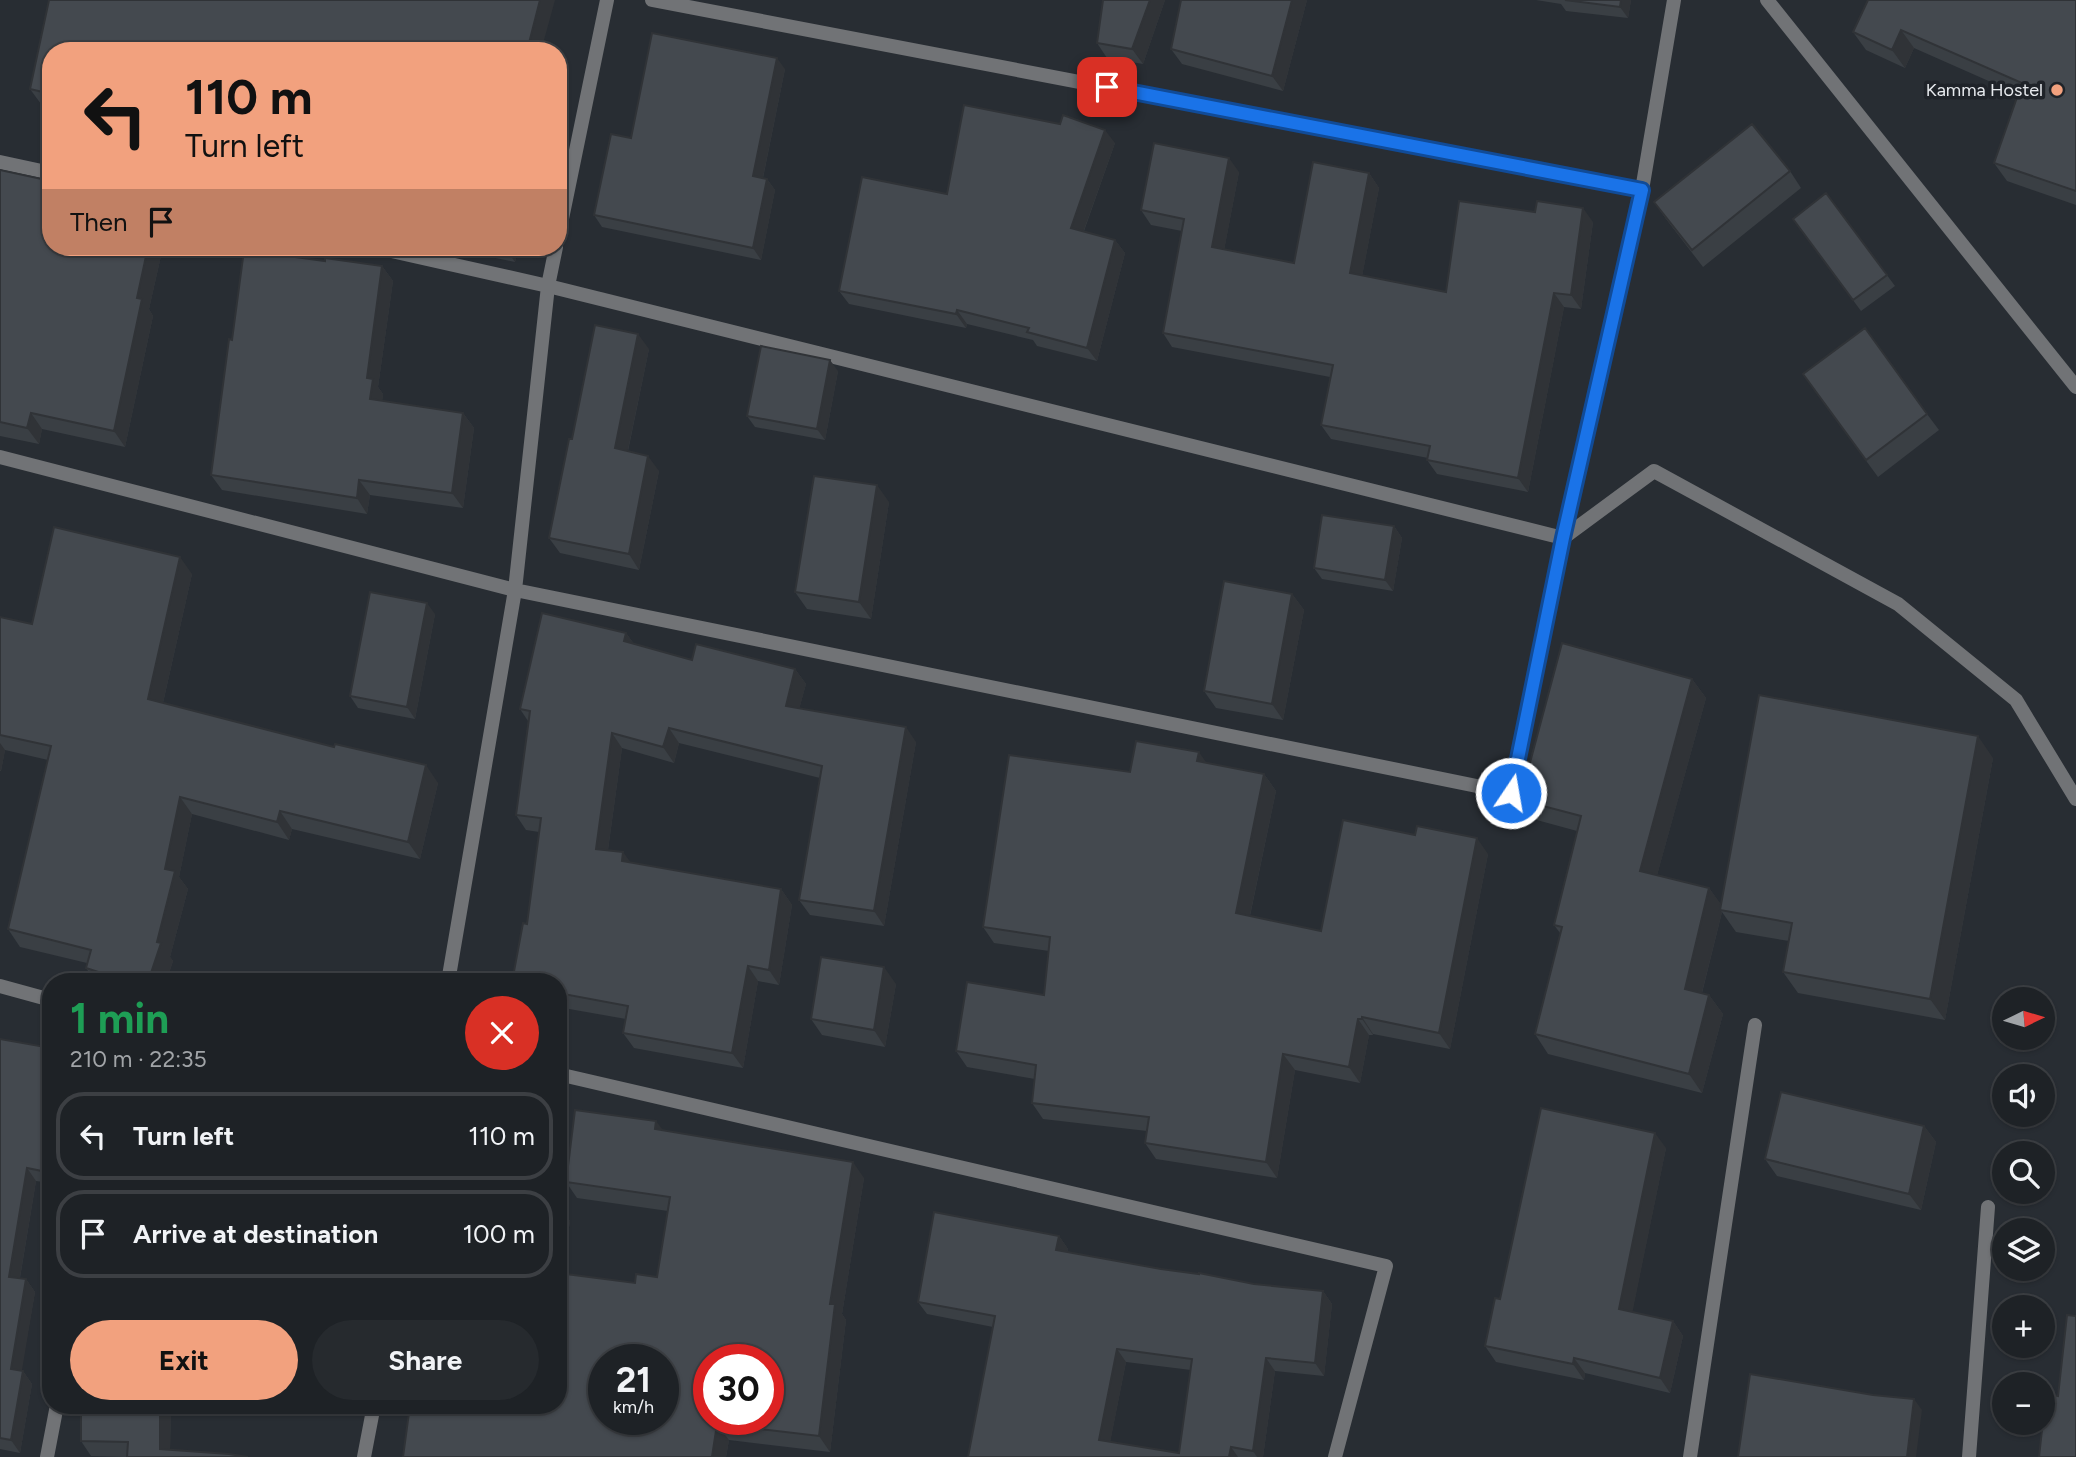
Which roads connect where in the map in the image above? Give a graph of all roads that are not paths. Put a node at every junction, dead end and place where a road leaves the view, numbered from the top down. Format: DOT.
graph roads {
  1 [pos="607,0"];
  2 [pos="652,0"];
  3 [pos="1674,0"];
  4 [pos="1767,0"];
  5 [pos="0,162"];
  6 [pos="42,171"];
  7 [pos="1642,190"];
  8 [pos="567,194"];
  9 [pos="414,256"];
  10 [pos="554,256"];
  11 [pos="548,286"];
  12 [pos="2076,387"];
  13 [pos="0,457"];
  14 [pos="1563,538"];
  15 [pos="515,590"];
  16 [pos="2076,799"];
  17 [pos="450,973"];
  18 [pos="0,986"];
  19 [pos="42,998"];
  20 [pos="1755,1025"];
  21 [pos="567,1076"];
  22 [pos="1989,1207"];
  23 [pos="55,1414"];
  24 [pos="372,1414"];
  25 [pos="47,1457"];
  26 [pos="364,1457"];
  27 [pos="1335,1457"];
  28 [pos="1690,1457"];
  29 [pos="1969,1457"];
  1 -- 8 [label="street"];
  2 -- 7 [label="street"];
  3 -- 7 [label="street"];
  4 -- 12 [label="street"];
  5 -- 6 [label="street"];
  7 -- 14 [label="street"];
  9 -- 11 [label="street"];
  10 -- 11 [label="street"];
  11 -- 14 [label="street"];
  11 -- 15 [label="street"];
  13 -- 15 [label="street"];
  14 -- 15 [label="street"];
  14 -- 16 [label="street"];
  15 -- 17 [label="street"];
  18 -- 19 [label="street"];
  20 -- 28 [label="street"];
  21 -- 27 [label="street"];
  22 -- 29 [label="street"];
  23 -- 25 [label="street"];
  24 -- 26 [label="street"];
}
